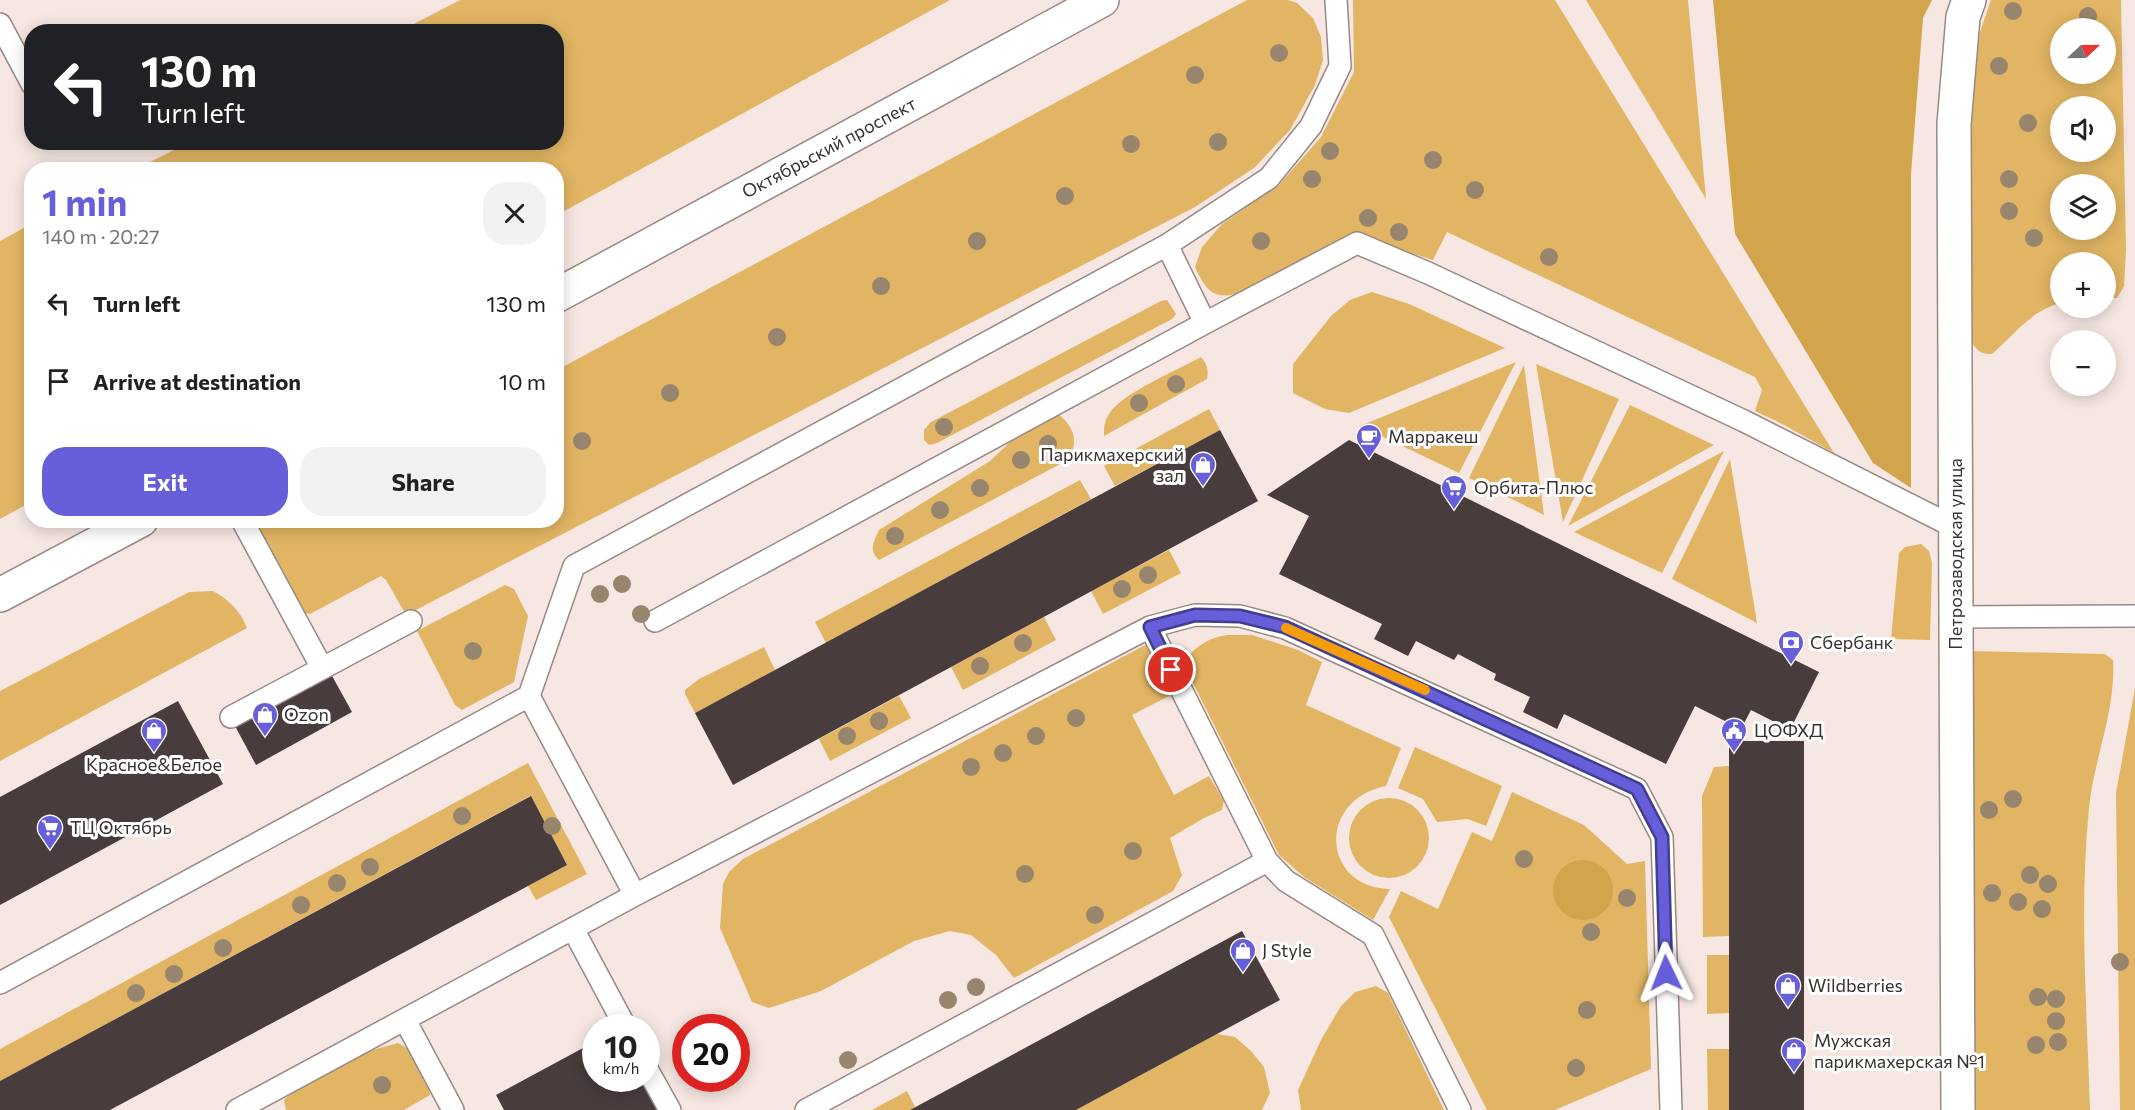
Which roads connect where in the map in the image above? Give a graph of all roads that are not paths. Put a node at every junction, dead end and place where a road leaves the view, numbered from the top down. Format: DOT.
graph roads {
  1 [pos="1102,0"];
  2 [pos="1336,0"];
  3 [pos="1969,0"];
  4 [pos="0,24"];
  5 [pos="24,69"];
  6 [pos="1167,245"];
  7 [pos="564,292"];
  8 [pos="1205,323"];
  9 [pos="126,528"];
  10 [pos="246,528"];
  11 [pos="1956,528"];
  12 [pos="0,596"];
  13 [pos="2135,616"];
  14 [pos="1956,617"];
  15 [pos="411,621"];
  16 [pos="655,621"];
  17 [pos="1150,627"];
  18 [pos="322,668"];
  19 [pos="529,696"];
  20 [pos="231,717"];
  21 [pos="1267,861"];
  22 [pos="635,895"];
  23 [pos="573,929"];
  24 [pos="0,983"];
  25 [pos="619,1014"];
  26 [pos="405,1020"];
  27 [pos="660,1092"];
  28 [pos="237,1110"];
  29 [pos="453,1110"];
  30 [pos="670,1110"];
  31 [pos="806,1110"];
  32 [pos="1460,1110"];
  33 [pos="1671,1110"];
  34 [pos="1958,1110"];
  1 -- 7 [label="street, Октябрьский проспект"];
  2 -- 6 [label="lane"];
  3 -- 11 [label="street, Петрозаводская улица"];
  4 -- 5 [label="lane"];
  6 -- 8 [label="lane"];
  6 -- 19 [label="lane"];
  8 -- 11 [label="lane"];
  8 -- 16 [label="lane"];
  9 -- 12 [label="street"];
  10 -- 18 [label="lane"];
  11 -- 14 [label="street, Петрозаводская улица"];
  13 -- 14 [label="lane"];
  14 -- 34 [label="street, Петрозаводская улица"];
  15 -- 18 [label="lane"];
  17 -- 21 [label="lane"];
  17 -- 22 [label="lane"];
  17 -- 33 [label="lane"];
  18 -- 20 [label="lane"];
  19 -- 22 [label="lane"];
  19 -- 24 [label="lane"];
  21 -- 31 [label="lane"];
  21 -- 32 [label="lane"];
  22 -- 23 [label="lane"];
  23 -- 25 [label="lane"];
  23 -- 26 [label="lane"];
  26 -- 28 [label="lane"];
  26 -- 29 [label="lane"];
  27 -- 30 [label="lane"];
}
